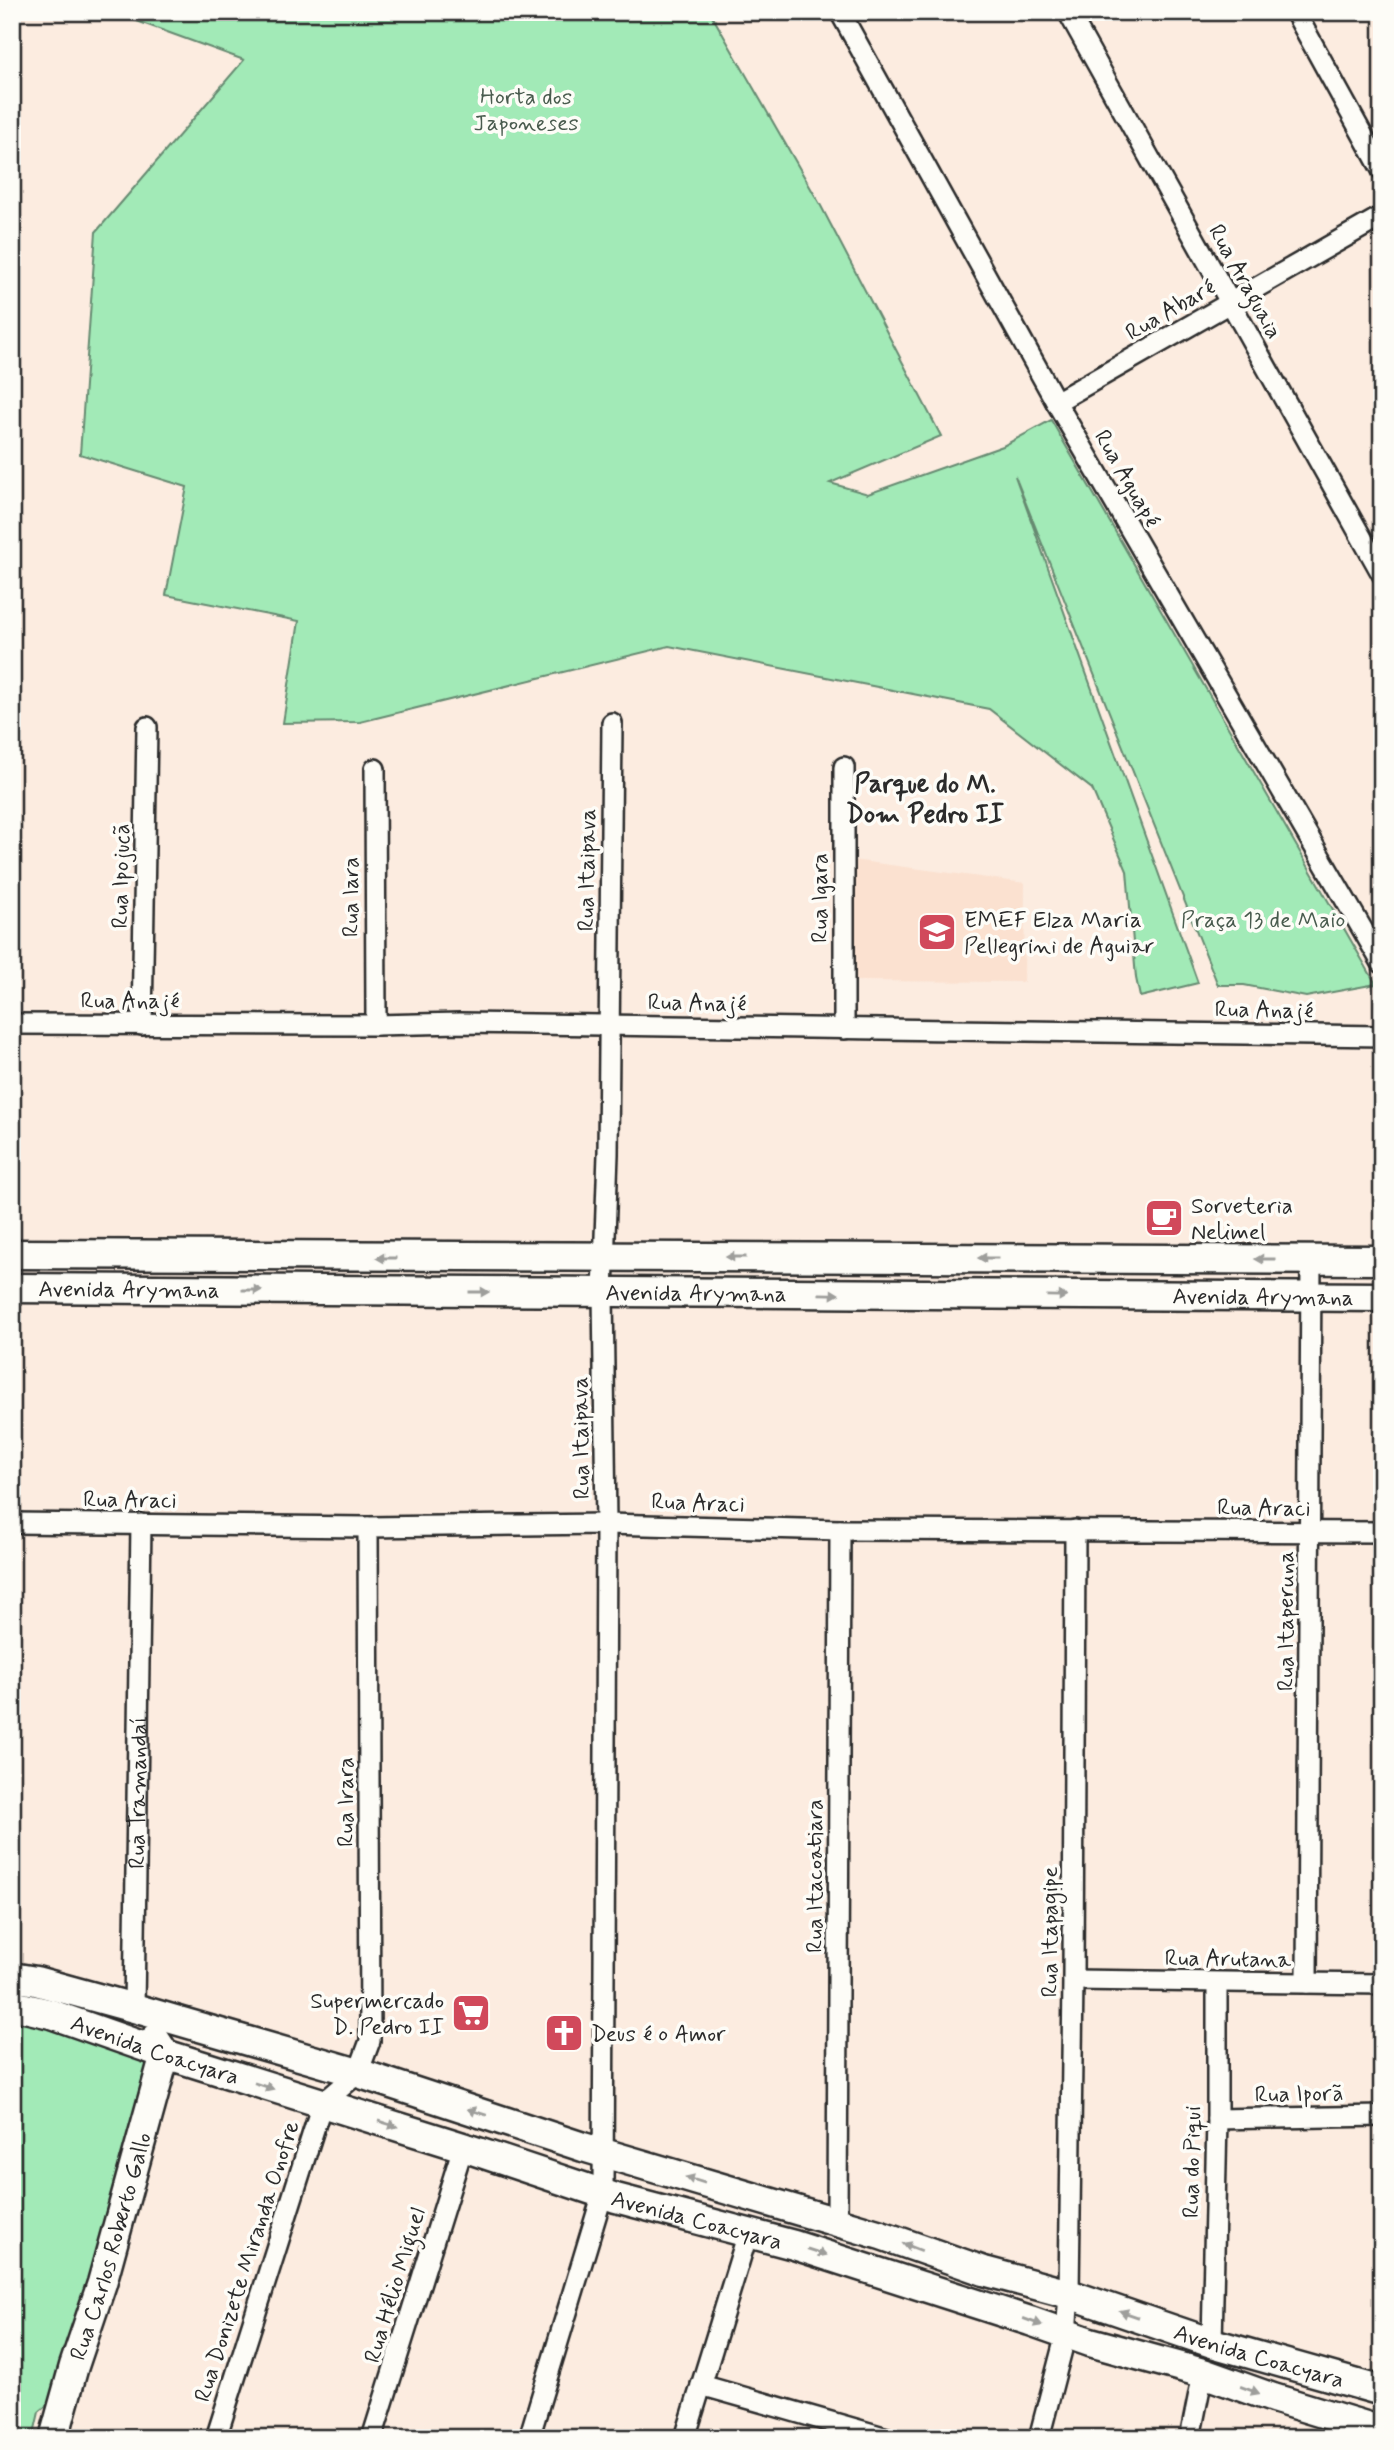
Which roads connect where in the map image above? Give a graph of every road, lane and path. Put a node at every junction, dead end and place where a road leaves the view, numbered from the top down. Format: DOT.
graph roads {
  1 [pos="840,12"];
  2 [pos="1068,12"];
  3 [pos="1295,12"];
  4 [pos="1382,170"];
  5 [pos="1382,216"];
  6 [pos="1230,303"];
  7 [pos="1056,402"];
  8 [pos="1382,574"];
  9 [pos="612,723"];
  10 [pos="147,727"];
  11 [pos="844,767"];
  12 [pos="375,769"];
  13 [pos="1382,963"];
  14 [pos="12,1024"];
  15 [pos="609,1024"];
  16 [pos="142,1025"];
  17 [pos="376,1025"];
  18 [pos="844,1029"];
  19 [pos="1382,1036"];
  20 [pos="12,1254"];
  21 [pos="606,1256"];
  22 [pos="1311,1259"];
  23 [pos="1382,1260"];
  24 [pos="12,1289"];
  25 [pos="603,1292"];
  26 [pos="1382,1297"];
  27 [pos="1309,1298"];
  28 [pos="12,1523"];
  29 [pos="141,1524"];
  30 [pos="606,1524"];
  31 [pos="368,1527"];
  32 [pos="840,1530"];
  33 [pos="1074,1530"];
  34 [pos="1310,1532"];
  35 [pos="1382,1532"];
  36 [pos="12,1977"];
  37 [pos="1073,1980"];
  38 [pos="1217,1983"];
  39 [pos="1307,1983"];
  40 [pos="1382,1984"];
  41 [pos="12,2005"];
  42 [pos="134,2008"];
  43 [pos="165,2054"];
  44 [pos="358,2073"];
  45 [pos="322,2104"];
  46 [pos="1382,2116"];
  47 [pos="1217,2119"];
  48 [pos="463,2147"];
  49 [pos="603,2151"];
  50 [pos="603,2193"];
  51 [pos="837,2222"];
  52 [pos="748,2233"];
  53 [pos="1069,2294"];
  54 [pos="1066,2334"];
  55 [pos="1212,2343"];
  56 [pos="1203,2373"];
  57 [pos="701,2385"];
  58 [pos="1382,2391"];
  59 [pos="1382,2431"];
  60 [pos="846,2432"];
  61 [pos="54,2438"];
  62 [pos="216,2438"];
  63 [pos="372,2438"];
  64 [pos="529,2438"];
  65 [pos="685,2438"];
  66 [pos="887,2438"];
  67 [pos="1039,2438"];
  68 [pos="1190,2438"];
  1 -- 7 [label="street, Rua Aguapé"];
  2 -- 6 [label="street, Rua Araguaia"];
  3 -- 4 [label="street"];
  5 -- 6 [label="street, Rua Abaré"];
  6 -- 7 [label="street, Rua Abaré"];
  6 -- 8 [label="street, Rua Araguaia"];
  7 -- 13 [label="street, Rua Aguapé"];
  9 -- 15 [label="street, Rua Itaipava"];
  10 -- 16 [label="street, Rua Ipojucã"];
  11 -- 18 [label="street, Rua Igara"];
  12 -- 17 [label="street, Rua Iara"];
  14 -- 16 [label="street, Rua Anajé"];
  15 -- 17 [label="street, Rua Anajé"];
  15 -- 18 [label="street, Rua Anajé"];
  15 -- 21 [label="street, Rua Itaipava"];
  16 -- 17 [label="street, Rua Anajé"];
  18 -- 19 [label="street, Rua Anajé"];
  21 -- 20 [label="street, Avenida Arymana, one-way"];
  22 -- 21 [label="street, Avenida Arymana, one-way"];
  21 -- 25 [label="street, Rua Itaipava"];
  22 -- 23 [label="street, Avenida Arymana"];
  22 -- 27 [label="street, Rua Itaperuna"];
  24 -- 25 [label="street, Avenida Arymana, one-way"];
  25 -- 27 [label="street, Avenida Arymana, one-way"];
  25 -- 30 [label="street, Rua Itaipava"];
  26 -- 27 [label="street, Avenida Arymana"];
  27 -- 34 [label="street, Rua Itaperuna"];
  28 -- 29 [label="street, Rua Araci"];
  29 -- 31 [label="street, Rua Araci"];
  29 -- 42 [label="street, Rua Tramandaí"];
  30 -- 31 [label="street, Rua Araci"];
  30 -- 32 [label="street, Rua Araci"];
  30 -- 49 [label="street, Rua Itaipava"];
  31 -- 44 [label="street, Rua Irara"];
  32 -- 33 [label="street, Rua Araci"];
  32 -- 51 [label="street, Rua Itacoatiara"];
  33 -- 34 [label="street, Rua Araci"];
  33 -- 37 [label="street, Rua Itapagipe"];
  34 -- 35 [label="street, Rua Araci"];
  34 -- 39 [label="street, Rua Itaperuna"];
  36 -- 42 [label="street, Avenida Coacyara"];
  37 -- 38 [label="street, Rua Arutana"];
  37 -- 53 [label="street, Rua Itapagipe"];
  38 -- 39 [label="street, Rua Arutana"];
  38 -- 47 [label="street, Rua do Piqui"];
  39 -- 40 [label="street, Rua Arutana"];
  41 -- 43 [label="street, Avenida Coacyara"];
  42 -- 43 [label="street"];
  42 -- 44 [label="street, Avenida Coacyara"];
  43 -- 45 [label="street, Avenida Coacyara, one-way"];
  43 -- 61 [label="street, Rua Carlos Roberto Gallo"];
  44 -- 45 [label="street, Rua Donizete Miranda Onofre"];
  49 -- 44 [label="street, Avenida Coacyara, one-way"];
  45 -- 48 [label="street, Avenida Coacyara, one-way"];
  45 -- 62 [label="street, Rua Donizete Miranda Onofre"];
  46 -- 47 [label="street, Rua Iporã"];
  47 -- 55 [label="street, Rua do Piqui"];
  48 -- 50 [label="street, Avenida Coacyara"];
  48 -- 63 [label="street, Rua Hélio Miguel"];
  49 -- 50 [label="street, Rua Itaipava"];
  51 -- 49 [label="street, Avenida Coacyara, one-way"];
  50 -- 52 [label="street, Avenida Coacyara"];
  50 -- 64 [label="street, Rua Itaipava"];
  53 -- 51 [label="street, Avenida Coacyara, one-way"];
  52 -- 54 [label="street, Avenida Coacyara, one-way"];
  52 -- 57 [label="street"];
  53 -- 54 [label="street, Rua Itapagipe"];
  55 -- 53 [label="street, Avenida Coacyara, one-way"];
  54 -- 56 [label="street, Avenida Coacyara"];
  54 -- 67 [label="street, Rua Itapagipe"];
  55 -- 58 [label="street, Avenida Coacyara"];
  56 -- 59 [label="street, Avenida Coacyara, one-way"];
  56 -- 68 [label="street"];
  57 -- 60 [label="street"];
  57 -- 65 [label="street"];
  60 -- 66 [label="street"];
}
